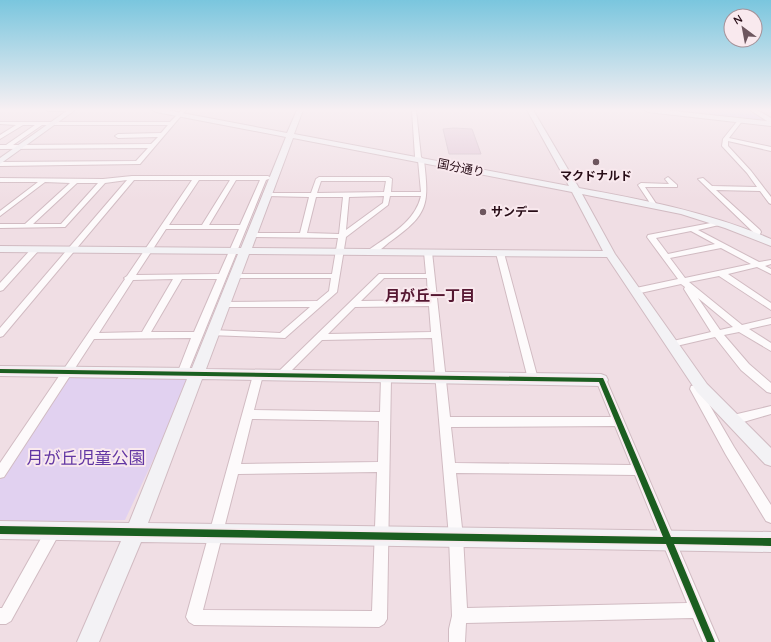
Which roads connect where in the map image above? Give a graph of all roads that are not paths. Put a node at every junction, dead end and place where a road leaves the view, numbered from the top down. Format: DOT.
graph roads {
  1 [pos="726,139"];
  2 [pos="14,140"];
  3 [pos="31,140"];
  4 [pos="157,140"];
  5 [pos="287,140"];
  6 [pos="315,140"];
  7 [pos="416,140"];
  8 [pos="547,140"];
  9 [pos="730,140"];
  10 [pos="152,146"];
  11 [pos="3,147"];
  12 [pos="20,148"];
  13 [pos="771,149"];
  14 [pos="0,152"];
  15 [pos="421,160"];
  16 [pos="0,163"];
  17 [pos="132,178"];
  18 [pos="234,178"];
  19 [pos="269,178"];
  20 [pos="196,179"];
  21 [pos="668,179"];
  22 [pos="701,179"];
  23 [pos="0,180"];
  24 [pos="10,180"];
  25 [pos="42,181"];
  26 [pos="74,181"];
  27 [pos="103,181"];
  28 [pos="0,188"];
  29 [pos="710,188"];
  30 [pos="762,189"];
  31 [pos="576,190"];
  32 [pos="266,194"];
  33 [pos="424,194"];
  34 [pos="313,195"];
  35 [pos="346,195"];
  36 [pos="386,195"];
  37 [pos="771,202"];
  38 [pos="654,204"];
  39 [pos="1,212"];
  40 [pos="721,223"];
  41 [pos="0,226"];
  42 [pos="27,226"];
  43 [pos="163,227"];
  44 [pos="204,228"];
  45 [pos="692,229"];
  46 [pos="247,231"];
  47 [pos="303,235"];
  48 [pos="342,236"];
  49 [pos="755,236"];
  50 [pos="771,243"];
  51 [pos="723,245"];
  52 [pos="0,249"];
  53 [pos="36,249"];
  54 [pos="72,249"];
  55 [pos="147,250"];
  56 [pos="238,251"];
  57 [pos="340,251"];
  58 [pos="373,251"];
  59 [pos="428,252"];
  60 [pos="500,253"];
  61 [pos="610,254"];
  62 [pos="666,257"];
  63 [pos="771,262"];
  64 [pos="759,265"];
  65 [pos="771,272"];
  66 [pos="721,273"];
  67 [pos="228,276"];
  68 [pos="335,276"];
  69 [pos="430,276"];
  70 [pos="179,277"];
  71 [pos="128,278"];
  72 [pos="683,281"];
  73 [pos="0,288"];
  74 [pos="636,291"];
  75 [pos="433,303"];
  76 [pos="224,304"];
  77 [pos="319,304"];
  78 [pos="353,304"];
  79 [pos="771,307"];
  80 [pos="771,320"];
  81 [pos="740,328"];
  82 [pos="212,333"];
  83 [pos="717,333"];
  84 [pos="0,334"];
  85 [pos="197,335"];
  86 [pos="436,335"];
  87 [pos="90,336"];
  88 [pos="145,336"];
  89 [pos="319,337"];
  90 [pos="672,344"];
  91 [pos="771,348"];
  92 [pos="0,371"];
  93 [pos="66,372"];
  94 [pos="189,374"];
  95 [pos="258,375"];
  96 [pos="280,375"];
  97 [pos="386,377"];
  98 [pos="440,378"];
  99 [pos="533,379"];
  100 [pos="601,380"];
  101 [pos="702,388"];
  102 [pos="771,389"];
  103 [pos="771,410"];
  104 [pos="248,414"];
  105 [pos="385,417"];
  106 [pos="733,420"];
  107 [pos="618,421"];
  108 [pos="445,422"];
  109 [pos="771,459"];
  110 [pos="383,467"];
  111 [pos="449,468"];
  112 [pos="233,469"];
  113 [pos="639,470"];
  114 [pos="0,473"];
  115 [pos="771,517"];
  116 [pos="0,530"];
  117 [pos="53,531"];
  118 [pos="135,532"];
  119 [pos="217,533"];
  120 [pos="381,536"];
  121 [pos="456,537"];
  122 [pos="668,540"];
  123 [pos="771,542"];
  124 [pos="698,610"];
  125 [pos="0,616"];
  126 [pos="460,616"];
  127 [pos="88,642"];
  128 [pos="457,642"];
  129 [pos="711,642"];
  1 -- 30 [label="street"];
  2 -- 11 [label="street"];
  3 -- 12 [label="street"];
  4 -- 10 [label="street"];
  5 -- 19 [label="street"];
  6 -- 15 [label="street, 国分通り"];
  7 -- 15 [label="street"];
  8 -- 31 [label="street"];
  9 -- 13 [label="street"];
  10 -- 12 [label="street"];
  10 -- 16 [label="street"];
  11 -- 12 [label="street"];
  11 -- 14 [label="street"];
  12 -- 16 [label="street"];
  15 -- 31 [label="street, 国分通り"];
  15 -- 33 [label="street"];
  17 -- 20 [label="street"];
  17 -- 27 [label="street"];
  17 -- 54 [label="street"];
  18 -- 19 [label="street"];
  18 -- 20 [label="street"];
  18 -- 44 [label="street"];
  19 -- 32 [label="street"];
  19 -- 46 [label="street"];
  20 -- 43 [label="street"];
  21 -- 38 [label="street"];
  22 -- 29 [label="street"];
  23 -- 24 [label="street"];
  24 -- 25 [label="street"];
  24 -- 28 [label="street"];
  25 -- 26 [label="street"];
  25 -- 39 [label="street"];
  26 -- 27 [label="street"];
  26 -- 42 [label="street"];
  27 -- 42 [label="street"];
  29 -- 30 [label="street"];
  29 -- 49 [label="street"];
  30 -- 37 [label="street"];
  31 -- 38 [label="street, 国分通り"];
  31 -- 61 [label="street"];
  32 -- 34 [label="street"];
  32 -- 46 [label="street"];
  33 -- 36 [label="street"];
  33 -- 58 [label="street"];
  34 -- 35 [label="street"];
  34 -- 36 [label="street"];
  34 -- 47 [label="street"];
  35 -- 36 [label="street"];
  35 -- 48 [label="street"];
  36 -- 48 [label="street"];
  38 -- 40 [label="street, 国分通り"];
  40 -- 45 [label="street"];
  40 -- 49 [label="street, 国分通り"];
  41 -- 42 [label="street"];
  43 -- 44 [label="street"];
  43 -- 55 [label="street"];
  44 -- 46 [label="street"];
  45 -- 51 [label="street"];
  45 -- 62 [label="street"];
  46 -- 47 [label="street"];
  46 -- 56 [label="street"];
  47 -- 48 [label="street"];
  48 -- 57 [label="street"];
  49 -- 50 [label="street, 国分通り"];
  51 -- 62 [label="street"];
  51 -- 64 [label="street"];
  52 -- 53 [label="street"];
  53 -- 54 [label="street"];
  53 -- 73 [label="street"];
  54 -- 55 [label="street"];
  54 -- 84 [label="street"];
  55 -- 56 [label="street"];
  55 -- 71 [label="street"];
  56 -- 57 [label="street"];
  56 -- 67 [label="street"];
  57 -- 58 [label="street"];
  57 -- 68 [label="street"];
  58 -- 59 [label="street"];
  59 -- 60 [label="street"];
  59 -- 69 [label="street"];
  60 -- 61 [label="street"];
  60 -- 99 [label="street"];
  61 -- 74 [label="street"];
  62 -- 72 [label="street"];
  63 -- 64 [label="street"];
  64 -- 65 [label="street"];
  64 -- 66 [label="street"];
  66 -- 72 [label="street"];
  66 -- 79 [label="street"];
  67 -- 68 [label="street"];
  67 -- 70 [label="street"];
  67 -- 76 [label="street"];
  67 -- 85 [label="street"];
  68 -- 77 [label="street"];
  69 -- 75 [label="street"];
  69 -- 78 [label="street"];
  70 -- 71 [label="street"];
  70 -- 88 [label="street"];
  71 -- 87 [label="street"];
  72 -- 74 [label="street"];
  72 -- 81 [label="street"];
  72 -- 83 [label="street"];
  74 -- 90 [label="street"];
  75 -- 78 [label="street"];
  75 -- 86 [label="street"];
  76 -- 77 [label="street"];
  76 -- 82 [label="street"];
  77 -- 82 [label="street"];
  78 -- 89 [label="street"];
  80 -- 81 [label="street"];
  81 -- 83 [label="street"];
  81 -- 91 [label="street"];
  82 -- 94 [label="street"];
  83 -- 90 [label="street"];
  83 -- 102 [label="street"];
  85 -- 88 [label="street"];
  85 -- 94 [label="street"];
  86 -- 89 [label="street"];
  86 -- 98 [label="street"];
  87 -- 88 [label="street"];
  87 -- 93 [label="street"];
  89 -- 96 [label="street"];
  90 -- 101 [label="street"];
  92 -- 93 [label="street"];
  93 -- 94 [label="street"];
  93 -- 114 [label="street"];
  94 -- 95 [label="street"];
  94 -- 118 [label="street"];
  95 -- 96 [label="street"];
  95 -- 104 [label="street"];
  96 -- 97 [label="street"];
  97 -- 98 [label="street"];
  97 -- 105 [label="street"];
  98 -- 99 [label="street"];
  98 -- 108 [label="street"];
  99 -- 100 [label="street"];
  100 -- 107 [label="street"];
  101 -- 106 [label="street"];
  101 -- 115 [label="street"];
  103 -- 106 [label="street"];
  104 -- 105 [label="street"];
  104 -- 112 [label="street"];
  105 -- 110 [label="street"];
  106 -- 109 [label="street"];
  107 -- 108 [label="street"];
  107 -- 113 [label="street"];
  108 -- 111 [label="street"];
  110 -- 112 [label="street"];
  110 -- 120 [label="street"];
  111 -- 113 [label="street"];
  111 -- 121 [label="street"];
  112 -- 119 [label="street"];
  113 -- 122 [label="street"];
  116 -- 117 [label="street"];
  117 -- 118 [label="street"];
  117 -- 125 [label="street"];
  118 -- 119 [label="street"];
  118 -- 127 [label="street"];
  119 -- 120 [label="street"];
  119 -- 120 [label="street"];
  120 -- 121 [label="street"];
  121 -- 122 [label="street"];
  121 -- 126 [label="street"];
  122 -- 123 [label="street"];
  122 -- 124 [label="street"];
  124 -- 126 [label="street"];
  124 -- 129 [label="street"];
  126 -- 128 [label="street"];
}
